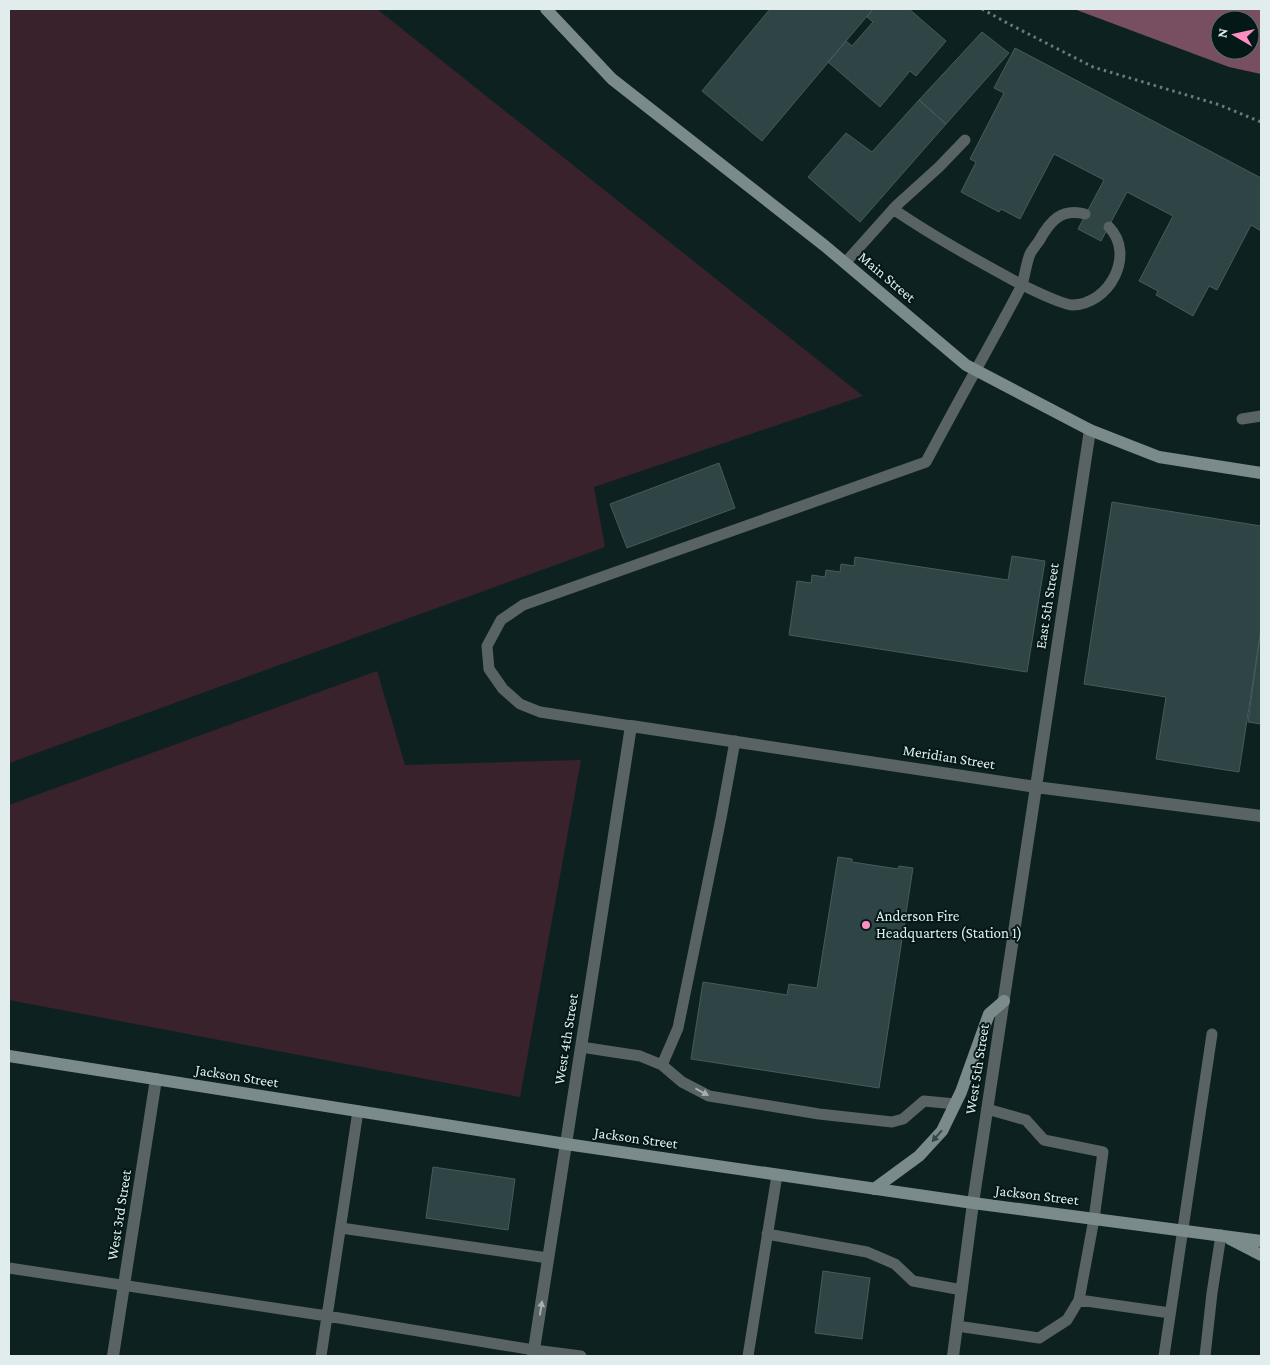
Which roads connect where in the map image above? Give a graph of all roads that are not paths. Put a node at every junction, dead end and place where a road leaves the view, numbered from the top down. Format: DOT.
graph roads {
  1 [pos="546,9"];
  2 [pos="965,140"];
  3 [pos="893,209"];
  4 [pos="1085,214"];
  5 [pos="1109,227"];
  6 [pos="845,263"];
  7 [pos="1022,285"];
  8 [pos="975,370"];
  9 [pos="1261,416"];
  10 [pos="1242,419"];
  11 [pos="1090,430"];
  12 [pos="1261,473"];
  13 [pos="632,726"];
  14 [pos="735,741"];
  15 [pos="1036,787"];
  16 [pos="1261,816"];
  17 [pos="1004,1001"];
  18 [pos="1212,1034"];
  19 [pos="582,1047"];
  20 [pos="9,1056"];
  21 [pos="662,1065"];
  22 [pos="156,1079"];
  23 [pos="955,1104"];
  24 [pos="988,1109"];
  25 [pos="358,1112"];
  26 [pos="566,1144"];
  27 [pos="777,1175"];
  28 [pos="874,1189"];
  29 [pos="973,1203"];
  30 [pos="1094,1219"];
  31 [pos="341,1228"];
  32 [pos="1182,1230"];
  33 [pos="767,1234"];
  34 [pos="1221,1235"];
  35 [pos="1261,1240"];
  36 [pos="1261,1255"];
  37 [pos="548,1258"];
  38 [pos="9,1268"];
  39 [pos="124,1285"];
  40 [pos="962,1290"];
  41 [pos="1079,1300"];
  42 [pos="1170,1313"];
  43 [pos="327,1316"];
  44 [pos="957,1326"];
  45 [pos="533,1353"];
  46 [pos="113,1356"];
  47 [pos="321,1356"];
  48 [pos="582,1356"];
  49 [pos="748,1356"];
  50 [pos="953,1356"];
  51 [pos="1164,1356"];
  52 [pos="1205,1356"];
  1 -- 6 [label="main road, Main Street"];
  2 -- 3 [label="lane"];
  3 -- 6 [label="lane"];
  3 -- 7 [label="lane"];
  4 -- 7 [label="lane"];
  5 -- 7 [label="lane"];
  6 -- 8 [label="main road, Main Street"];
  7 -- 8 [label="lane"];
  8 -- 11 [label="main road, Main Street"];
  8 -- 13 [label="lane"];
  9 -- 10 [label="lane"];
  11 -- 12 [label="main road, Main Street"];
  11 -- 15 [label="street, East 5th Street"];
  13 -- 14 [label="street, Meridian Street"];
  13 -- 19 [label="street, West 4th Street"];
  14 -- 15 [label="street, Meridian Street"];
  14 -- 21 [label="lane"];
  15 -- 16 [label="street, Meridian Street"];
  15 -- 17 [label="street, West 5th Street"];
  17 -- 23 [label="main road"];
  17 -- 24 [label="street, West 5th Street"];
  18 -- 32 [label="lane"];
  19 -- 21 [label="lane"];
  19 -- 26 [label="street, West 4th Street"];
  20 -- 22 [label="main road, Jackson Street"];
  21 -- 23 [label="lane, one-way"];
  22 -- 25 [label="main road, Jackson Street"];
  22 -- 39 [label="street, West 3rd Street"];
  23 -- 28 [label="main road, one-way"];
  24 -- 29 [label="street, West 5th Street"];
  24 -- 30 [label="lane"];
  25 -- 26 [label="main road, Jackson Street"];
  25 -- 31 [label="lane"];
  26 -- 27 [label="main road, Jackson Street"];
  26 -- 37 [label="street, West 4th Street"];
  27 -- 28 [label="main road, Jackson Street"];
  27 -- 33 [label="lane"];
  28 -- 29 [label="main road, Jackson Street"];
  29 -- 30 [label="main road, Jackson Street"];
  29 -- 40 [label="street, West 5th Street"];
  30 -- 32 [label="main road, Jackson Street"];
  30 -- 41 [label="lane"];
  31 -- 37 [label="lane"];
  31 -- 43 [label="lane"];
  32 -- 34 [label="main road, Jackson Street"];
  32 -- 42 [label="lane"];
  33 -- 40 [label="lane"];
  33 -- 49 [label="lane"];
  34 -- 35 [label="main road, Jackson Street"];
  34 -- 36 [label="main road"];
  34 -- 52 [label="lane"];
  45 -- 37 [label="street, West 4th Street, one-way"];
  38 -- 39 [label="lane"];
  39 -- 43 [label="lane"];
  39 -- 46 [label="street, West 3rd Street"];
  40 -- 44 [label="street, West 5th Street"];
  41 -- 42 [label="lane"];
  41 -- 44 [label="lane"];
  42 -- 51 [label="lane"];
  43 -- 45 [label="lane"];
  43 -- 47 [label="lane"];
  44 -- 50 [label="street, West 5th Street"];
  45 -- 48 [label="lane"];
}
